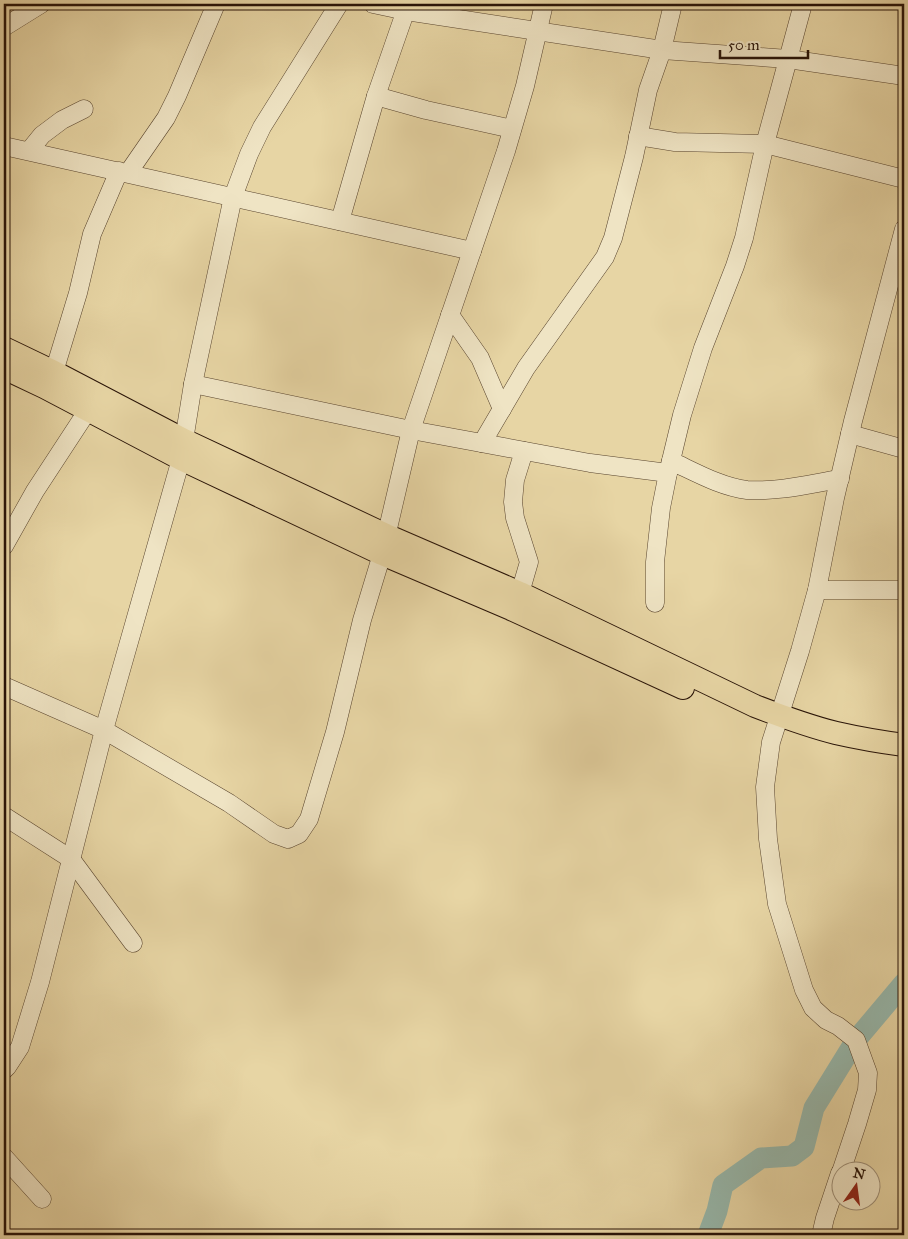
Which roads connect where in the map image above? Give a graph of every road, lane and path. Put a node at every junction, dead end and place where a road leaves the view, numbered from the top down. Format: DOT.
graph roads {
  1 [pos="41,4"];
  2 [pos="216,4"];
  3 [pos="339,4"];
  4 [pos="373,4"];
  5 [pos="544,4"];
  6 [pos="672,4"];
  7 [pos="803,4"];
  8 [pos="407,8"];
  9 [pos="4,27"];
  10 [pos="538,31"];
  11 [pos="662,50"];
  12 [pos="788,59"];
  13 [pos="904,76"];
  14 [pos="376,96"];
  15 [pos="84,109"];
  16 [pos="512,129"];
  17 [pos="638,136"];
  18 [pos="765,144"];
  19 [pos="5,149"];
  20 [pos="29,151"];
  21 [pos="124,172"];
  22 [pos="904,179"];
  23 [pos="233,197"];
  24 [pos="340,221"];
  25 [pos="903,239"];
  26 [pos="472,251"];
  27 [pos="450,315"];
  28 [pos="4,348"];
  29 [pos="4,368"];
  30 [pos="54,372"];
  31 [pos="193,384"];
  32 [pos="502,409"];
  33 [pos="88,410"];
  34 [pos="411,430"];
  35 [pos="850,434"];
  36 [pos="482,443"];
  37 [pos="904,449"];
  38 [pos="183,450"];
  39 [pos="524,451"];
  40 [pos="669,467"];
  41 [pos="840,479"];
  42 [pos="384,545"];
  43 [pos="4,546"];
  44 [pos="818,590"];
  45 [pos="904,590"];
  46 [pos="520,593"];
  47 [pos="654,603"];
  48 [pos="4,686"];
  49 [pos="778,722"];
  50 [pos="104,730"];
  51 [pos="904,745"];
  52 [pos="904,760"];
  53 [pos="4,816"];
  54 [pos="71,859"];
  55 [pos="133,943"];
  56 [pos="4,1070"];
  57 [pos="4,1158"];
  58 [pos="844,1162"];
  59 [pos="42,1199"];
  60 [pos="830,1204"];
  61 [pos="821,1235"];
  1 -- 9 [label="street"];
  2 -- 21 [label="street"];
  3 -- 23 [label="street"];
  4 -- 8 [label="street"];
  5 -- 10 [label="street"];
  6 -- 11 [label="street"];
  7 -- 12 [label="street"];
  8 -- 10 [label="street"];
  8 -- 14 [label="street"];
  10 -- 11 [label="street"];
  10 -- 16 [label="street"];
  11 -- 12 [label="street"];
  11 -- 17 [label="street"];
  12 -- 13 [label="street"];
  12 -- 18 [label="street"];
  14 -- 16 [label="street"];
  14 -- 24 [label="street"];
  15 -- 20 [label="street"];
  16 -- 26 [label="street"];
  17 -- 18 [label="street"];
  17 -- 32 [label="street"];
  18 -- 22 [label="street"];
  18 -- 40 [label="street"];
  19 -- 20 [label="street"];
  20 -- 21 [label="street"];
  21 -- 23 [label="street"];
  21 -- 30 [label="street"];
  23 -- 24 [label="street"];
  23 -- 31 [label="street"];
  24 -- 26 [label="street"];
  25 -- 35 [label="street"];
  26 -- 27 [label="street"];
  27 -- 32 [label="street"];
  27 -- 34 [label="street"];
  28 -- 30 [label="main road"];
  29 -- 33 [label="main road"];
  30 -- 38 [label="main road"];
  31 -- 34 [label="street"];
  31 -- 38 [label="street"];
  32 -- 36 [label="street"];
  33 -- 38 [label="main road"];
  33 -- 43 [label="street"];
  34 -- 36 [label="street"];
  34 -- 42 [label="street"];
  35 -- 37 [label="street"];
  35 -- 41 [label="street"];
  36 -- 39 [label="street"];
  38 -- 42 [label="main road"];
  38 -- 50 [label="street"];
  39 -- 40 [label="street"];
  39 -- 46 [label="street"];
  40 -- 41 [label="street"];
  40 -- 47 [label="street"];
  41 -- 44 [label="street"];
  42 -- 46 [label="main road"];
  42 -- 49 [label="main road"];
  42 -- 50 [label="street"];
  44 -- 45 [label="street"];
  44 -- 49 [label="street"];
  46 -- 49 [label="main road"];
  48 -- 50 [label="street"];
  49 -- 51 [label="main road"];
  49 -- 52 [label="main road"];
  49 -- 58 [label="street"];
  50 -- 54 [label="street"];
  53 -- 54 [label="street"];
  54 -- 55 [label="street"];
  54 -- 56 [label="street"];
  57 -- 59 [label="street"];
  60 -- 61 [label="street"];
}
